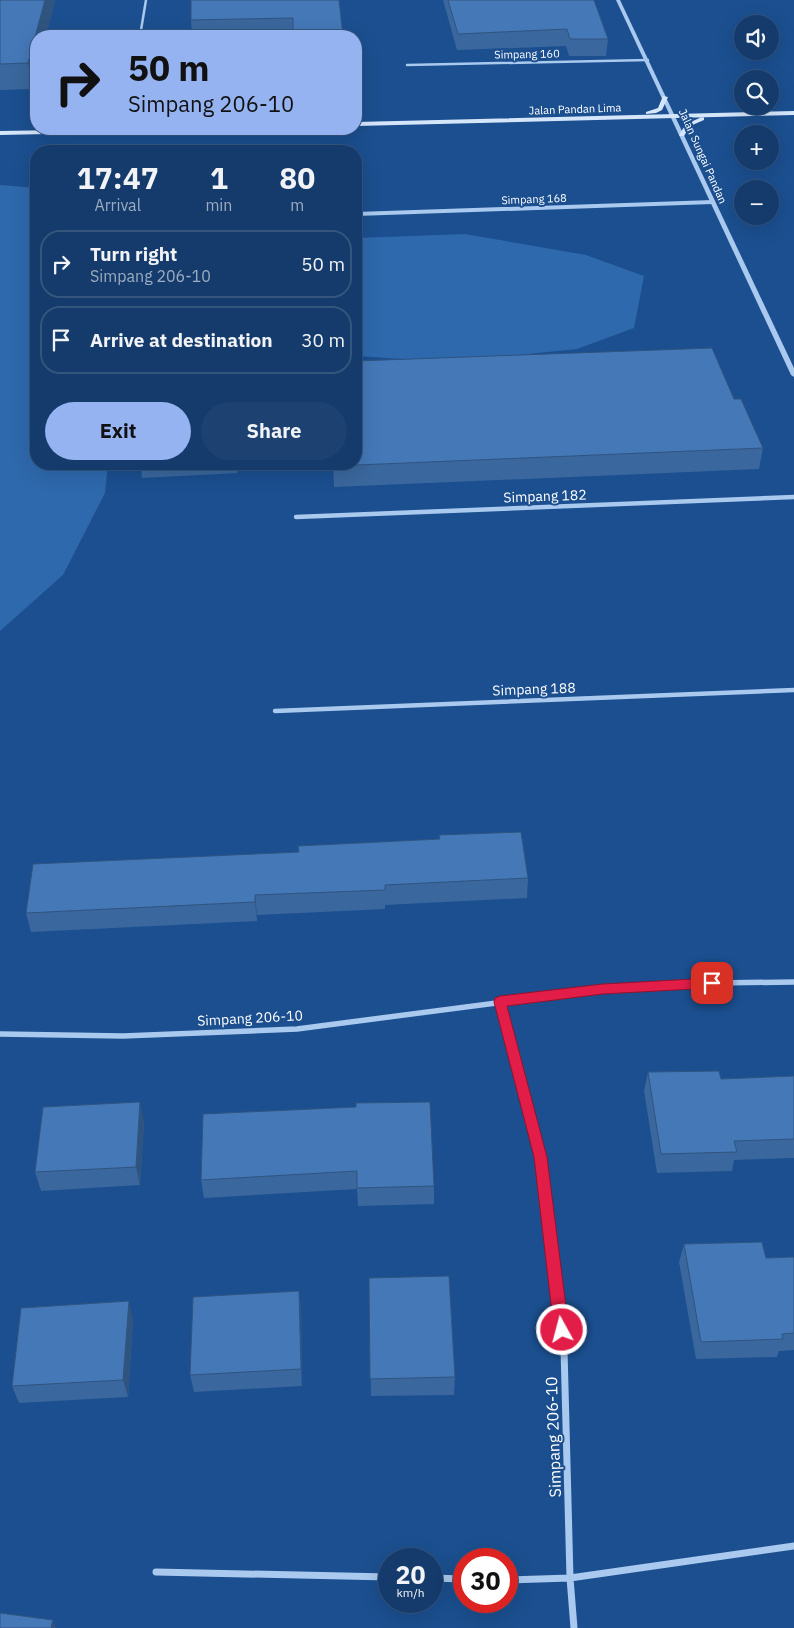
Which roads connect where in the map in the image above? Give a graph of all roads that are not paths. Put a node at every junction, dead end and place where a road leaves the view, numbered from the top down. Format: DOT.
graph roads {
  1 [pos="146,0"];
  2 [pos="618,0"];
  3 [pos="141,30"];
  4 [pos="648,60"];
  5 [pos="407,66"];
  6 [pos="665,97"];
  7 [pos="794,113"];
  8 [pos="779,114"];
  9 [pos="738,115"];
  10 [pos="674,116"];
  11 [pos="572,119"];
  12 [pos="362,124"];
  13 [pos="30,132"];
  14 [pos="0,133"];
  15 [pos="682,135"];
  16 [pos="713,202"];
  17 [pos="362,214"];
  18 [pos="794,375"];
  19 [pos="794,498"];
  20 [pos="296,517"];
  21 [pos="794,690"];
  22 [pos="275,711"];
  23 [pos="794,982"];
  24 [pos="500,1002"];
  25 [pos="0,1034"];
  26 [pos="794,1546"];
  27 [pos="156,1572"];
  28 [pos="378,1578"];
  29 [pos="570,1578"];
  30 [pos="518,1580"];
  31 [pos="574,1628"];
  1 -- 3 [label="street"];
  2 -- 4 [label="street, Jalan Sungai Pandan"];
  4 -- 5 [label="street, Simpang 160"];
  4 -- 6 [label="street, Jalan Sungai Pandan"];
  6 -- 10 [label="street, Jalan Sungai Pandan"];
  6 -- 11 [label="main road"];
  7 -- 8 [label="main road, Jalan Pandan Lima"];
  9 -- 10 [label="main road, Jalan Pandan Lima"];
  9 -- 15 [label="main road"];
  10 -- 11 [label="main road, Jalan Pandan Lima"];
  10 -- 15 [label="street, Jalan Sungai Pandan"];
  11 -- 12 [label="main road, Jalan Pandan Lima"];
  13 -- 14 [label="main road"];
  15 -- 16 [label="street, Jalan Sungai Pandan"];
  16 -- 17 [label="street, Simpang 168"];
  16 -- 18 [label="street, Jalan Sungai Pandan"];
  19 -- 20 [label="street, Simpang 182"];
  21 -- 22 [label="street, Simpang 188"];
  23 -- 24 [label="street, Simpang 206-10"];
  24 -- 25 [label="street, Simpang 206-10"];
  24 -- 29 [label="street, Simpang 206-10"];
  26 -- 29 [label="street"];
  27 -- 28 [label="street"];
  29 -- 30 [label="street"];
  29 -- 31 [label="street, Simpang 206-10"];
}
